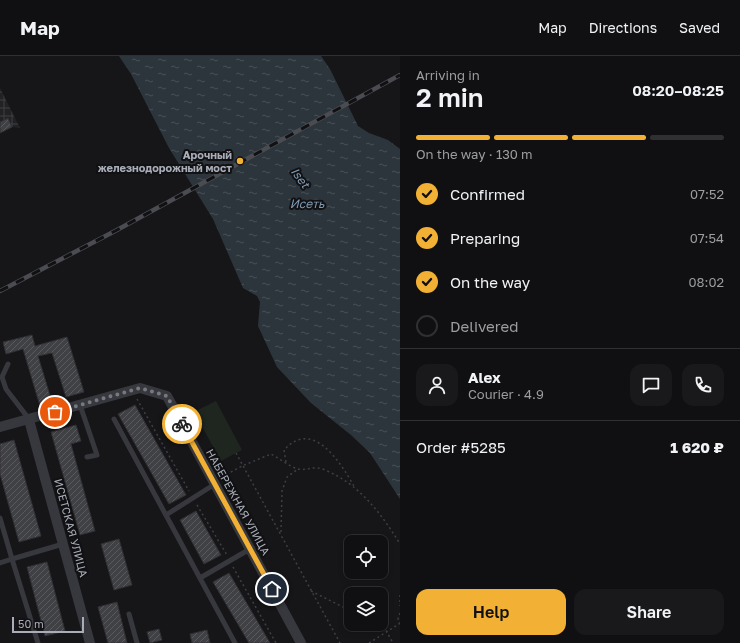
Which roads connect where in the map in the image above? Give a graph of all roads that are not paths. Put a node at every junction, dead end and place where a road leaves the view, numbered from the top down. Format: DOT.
graph roads {
  1 [pos="8,364"];
  2 [pos="80,405"];
  3 [pos="114,419"];
  4 [pos="29,420"];
  5 [pos="0,427"];
  6 [pos="87,457"];
  7 [pos="214,483"];
  8 [pos="166,515"];
  9 [pos="0,518"];
  10 [pos="63,544"];
  11 [pos="250,549"];
  12 [pos="12,559"];
  13 [pos="0,563"];
  14 [pos="200,578"];
  15 [pos="129,614"];
  16 [pos="38,643"];
  17 [pos="90,643"];
  18 [pos="137,643"];
  19 [pos="235,643"];
  20 [pos="301,643"];
  1 -- 4 [label="lane"];
  2 -- 4 [label="street"];
  2 -- 6 [label="lane"];
  2 -- 7 [label="street, НАБЕРЕЖНАЯ УЛИЦА"];
  3 -- 8 [label="lane"];
  4 -- 5 [label="street"];
  4 -- 10 [label="street, ИСЕТСКАЯ УЛИЦА"];
  7 -- 8 [label="lane"];
  7 -- 11 [label="street, НАБЕРЕЖНАЯ УЛИЦА"];
  8 -- 14 [label="lane"];
  9 -- 12 [label="lane"];
  10 -- 12 [label="lane"];
  10 -- 17 [label="street, ИСЕТСКАЯ УЛИЦА"];
  11 -- 14 [label="lane"];
  11 -- 20 [label="street, НАБЕРЕЖНАЯ УЛИЦА"];
  12 -- 13 [label="lane"];
  12 -- 16 [label="lane"];
  14 -- 19 [label="lane"];
  15 -- 18 [label="lane"];
}
